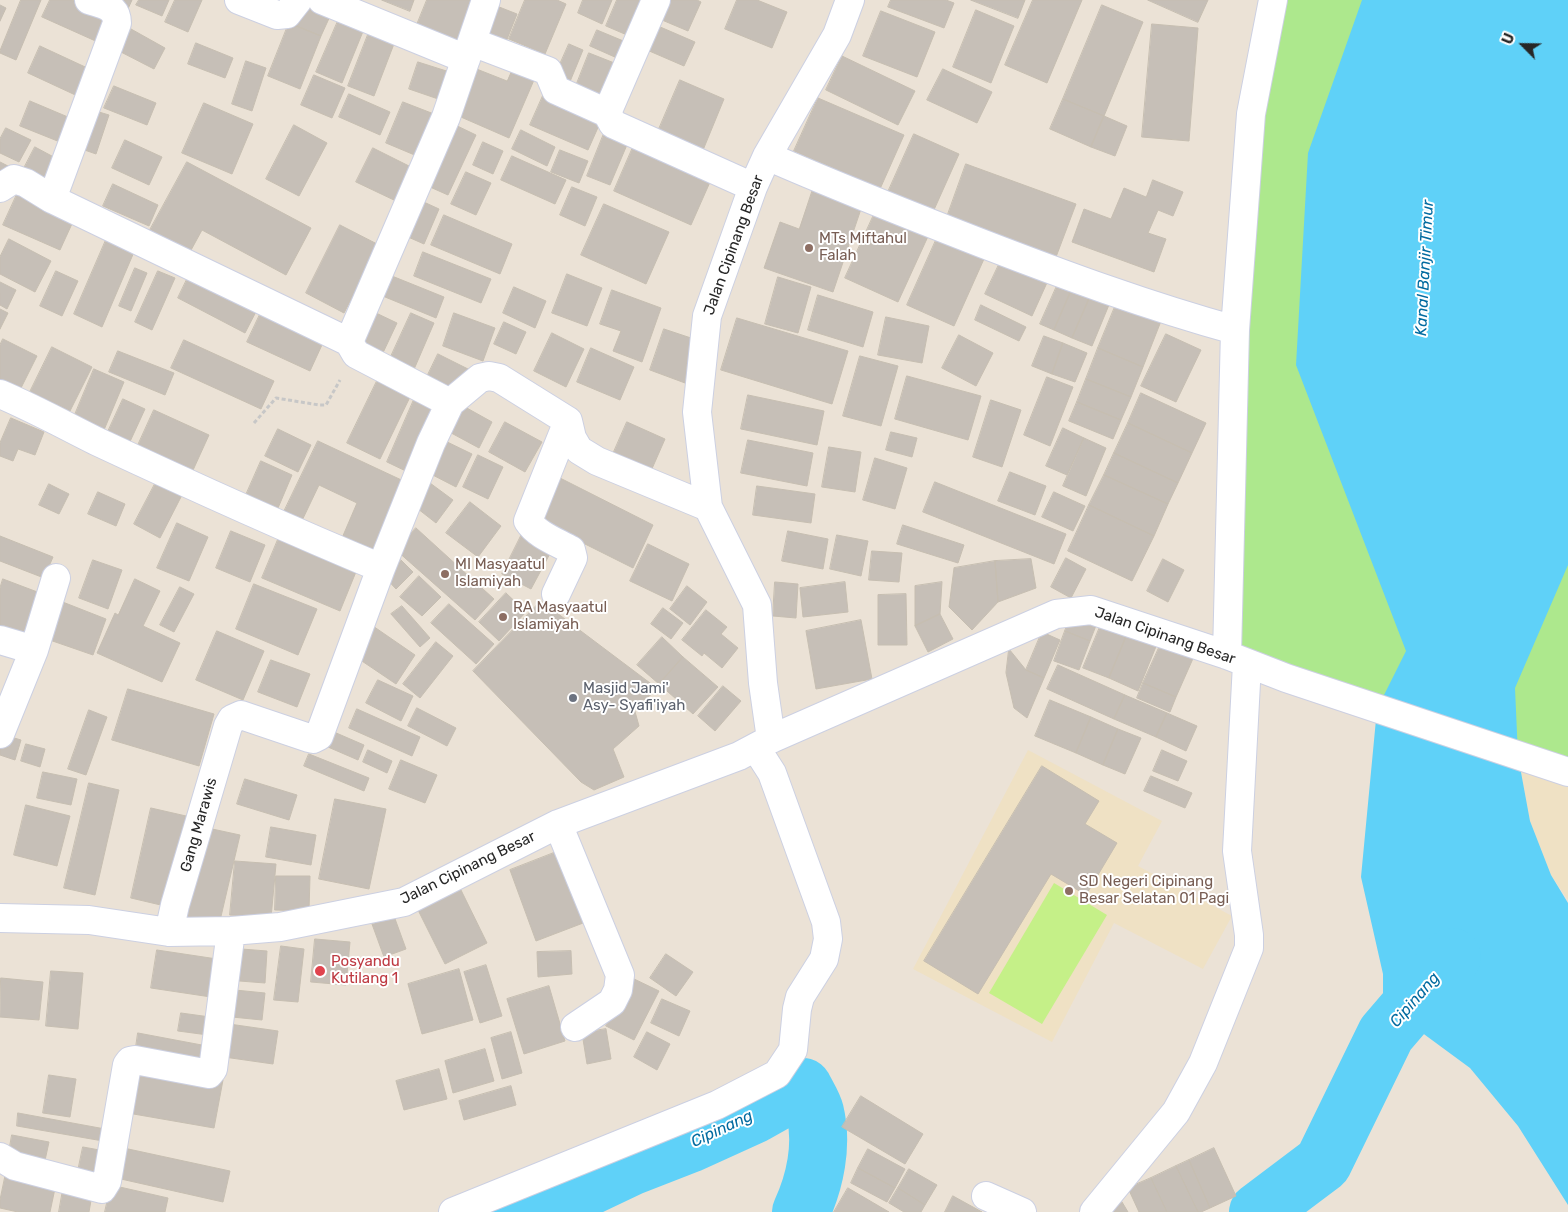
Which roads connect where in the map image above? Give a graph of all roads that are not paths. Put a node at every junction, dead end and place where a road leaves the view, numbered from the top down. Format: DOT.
graph roads {
  1 [pos="89,0"];
  2 [pos="239,0"];
  3 [pos="298,0"];
  4 [pos="322,0"];
  5 [pos="486,0"];
  6 [pos="656,0"];
  7 [pos="850,0"];
  8 [pos="1273,0"];
  9 [pos="469,50"];
  10 [pos="606,113"];
  11 [pos="767,156"];
  12 [pos="753,187"];
  13 [pos="0,188"];
  14 [pos="52,199"];
  15 [pos="1235,330"];
  16 [pos="352,348"];
  17 [pos="0,394"];
  18 [pos="450,403"];
  19 [pos="568,421"];
  20 [pos="708,507"];
  21 [pos="381,568"];
  22 [pos="56,578"];
  23 [pos="556,594"];
  24 [pos="0,640"];
  25 [pos="34,650"];
  26 [pos="1237,660"];
  27 [pos="0,734"];
  28 [pos="763,744"];
  29 [pos="1568,772"];
  30 [pos="558,824"];
  31 [pos="0,918"];
  32 [pos="231,931"];
  33 [pos="169,932"];
  34 [pos="575,1027"];
  35 [pos="0,1157"];
  36 [pos="986,1196"];
  37 [pos="453,1212"];
  38 [pos="1022,1212"];
  39 [pos="1094,1212"];
  1 -- 14 [label="street"];
  2 -- 3 [label="street"];
  4 -- 9 [label="street"];
  5 -- 9 [label="street"];
  6 -- 10 [label="street"];
  7 -- 11 [label="street, Jalan Cipinang Besar"];
  8 -- 15 [label="street"];
  9 -- 10 [label="street"];
  9 -- 16 [label="street"];
  10 -- 12 [label="street"];
  11 -- 12 [label="street, Jalan Cipinang Besar"];
  11 -- 15 [label="street"];
  12 -- 20 [label="street, Jalan Cipinang Besar"];
  13 -- 14 [label="street"];
  14 -- 16 [label="street"];
  15 -- 26 [label="street"];
  16 -- 18 [label="street"];
  17 -- 21 [label="street"];
  18 -- 19 [label="street"];
  18 -- 21 [label="street"];
  19 -- 20 [label="street"];
  19 -- 23 [label="street"];
  20 -- 28 [label="street, Jalan Cipinang Besar"];
  21 -- 33 [label="street, Gang Marawis"];
  22 -- 25 [label="street"];
  24 -- 25 [label="street"];
  25 -- 27 [label="street"];
  26 -- 28 [label="street, Jalan Cipinang Besar"];
  26 -- 29 [label="street, Jalan Cipinang Besar"];
  26 -- 39 [label="street"];
  28 -- 30 [label="street, Jalan Cipinang Besar"];
  28 -- 37 [label="street"];
  30 -- 32 [label="street, Jalan Cipinang Besar"];
  30 -- 34 [label="street"];
  31 -- 33 [label="street, Jalan Cipinang Besar"];
  32 -- 33 [label="street, Jalan Cipinang Besar"];
  32 -- 35 [label="street"];
  36 -- 38 [label="street"];
}
